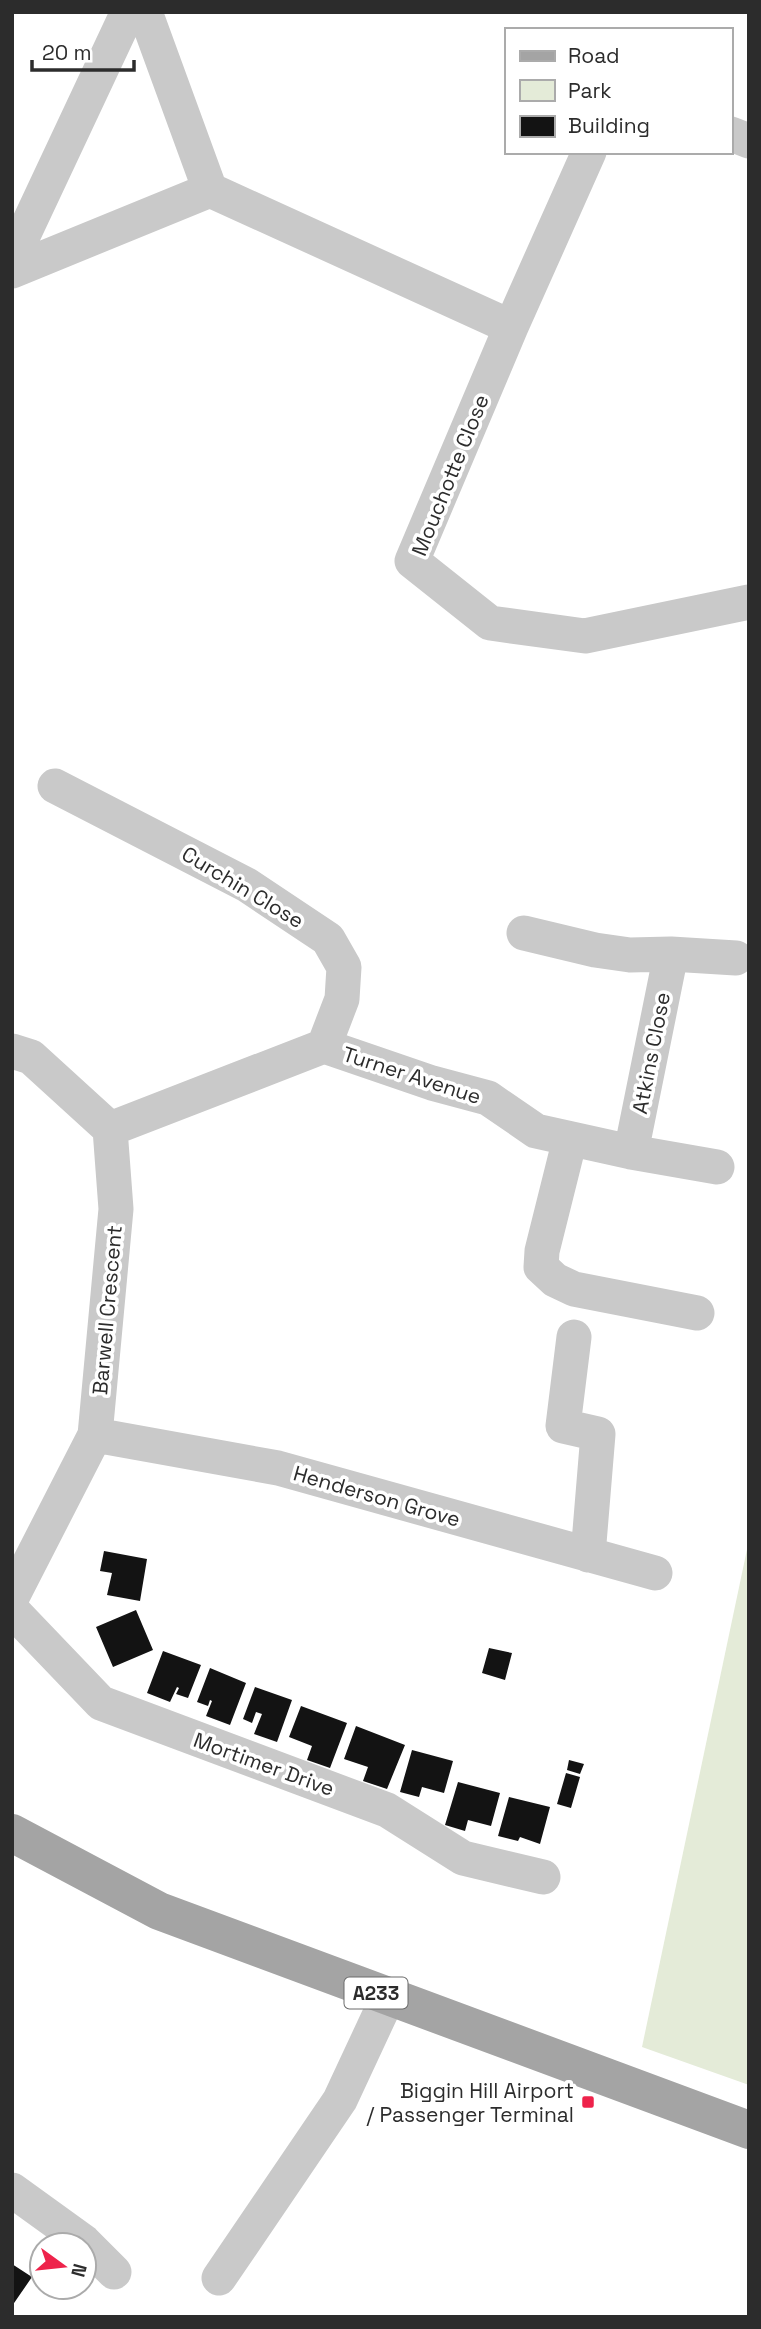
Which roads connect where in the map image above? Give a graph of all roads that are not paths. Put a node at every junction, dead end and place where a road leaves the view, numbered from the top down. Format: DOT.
graph roads {
  1 [pos="128,12"];
  2 [pos="145,12"];
  3 [pos="588,154"];
  4 [pos="210,190"];
  5 [pos="12,259"];
  6 [pos="12,271"];
  7 [pos="511,327"];
  8 [pos="749,602"];
  9 [pos="55,786"];
  10 [pos="524,933"];
  11 [pos="671,954"];
  12 [pos="736,958"];
  13 [pos="324,1046"];
  14 [pos="12,1051"];
  15 [pos="110,1129"];
  16 [pos="570,1139"];
  17 [pos="631,1152"];
  18 [pos="717,1167"];
  19 [pos="697,1313"];
  20 [pos="574,1337"];
  21 [pos="95,1435"];
  22 [pos="588,1555"];
  23 [pos="655,1573"];
  24 [pos="12,1598"];
  25 [pos="12,1610"];
  26 [pos="12,1833"];
  27 [pos="543,1877"];
  28 [pos="388,1997"];
  29 [pos="749,2130"];
  30 [pos="12,2190"];
  31 [pos="114,2272"];
  32 [pos="219,2278"];
  1 -- 5 [label="street"];
  2 -- 4 [label="street"];
  3 -- 7 [label="street, Mouchotte Close"];
  4 -- 6 [label="street"];
  4 -- 7 [label="street"];
  7 -- 8 [label="street, Mouchotte Close"];
  9 -- 13 [label="street, Curchin Close"];
  10 -- 11 [label="street"];
  11 -- 12 [label="street"];
  11 -- 17 [label="street, Atkins Close"];
  13 -- 15 [label="street, Turner Avenue"];
  13 -- 16 [label="street, Turner Avenue"];
  14 -- 15 [label="street"];
  15 -- 21 [label="street, Barwell Crescent"];
  16 -- 17 [label="street, Turner Avenue"];
  16 -- 19 [label="street"];
  17 -- 18 [label="street, Turner Avenue"];
  20 -- 22 [label="street"];
  21 -- 22 [label="street, Henderson Grove"];
  21 -- 24 [label="street, Barwell Crescent"];
  22 -- 23 [label="street, Henderson Grove"];
  25 -- 27 [label="street, Mortimer Drive"];
  26 -- 28 [label="main road, A233"];
  28 -- 29 [label="main road, A233"];
  28 -- 32 [label="street"];
  30 -- 31 [label="street"];
}
